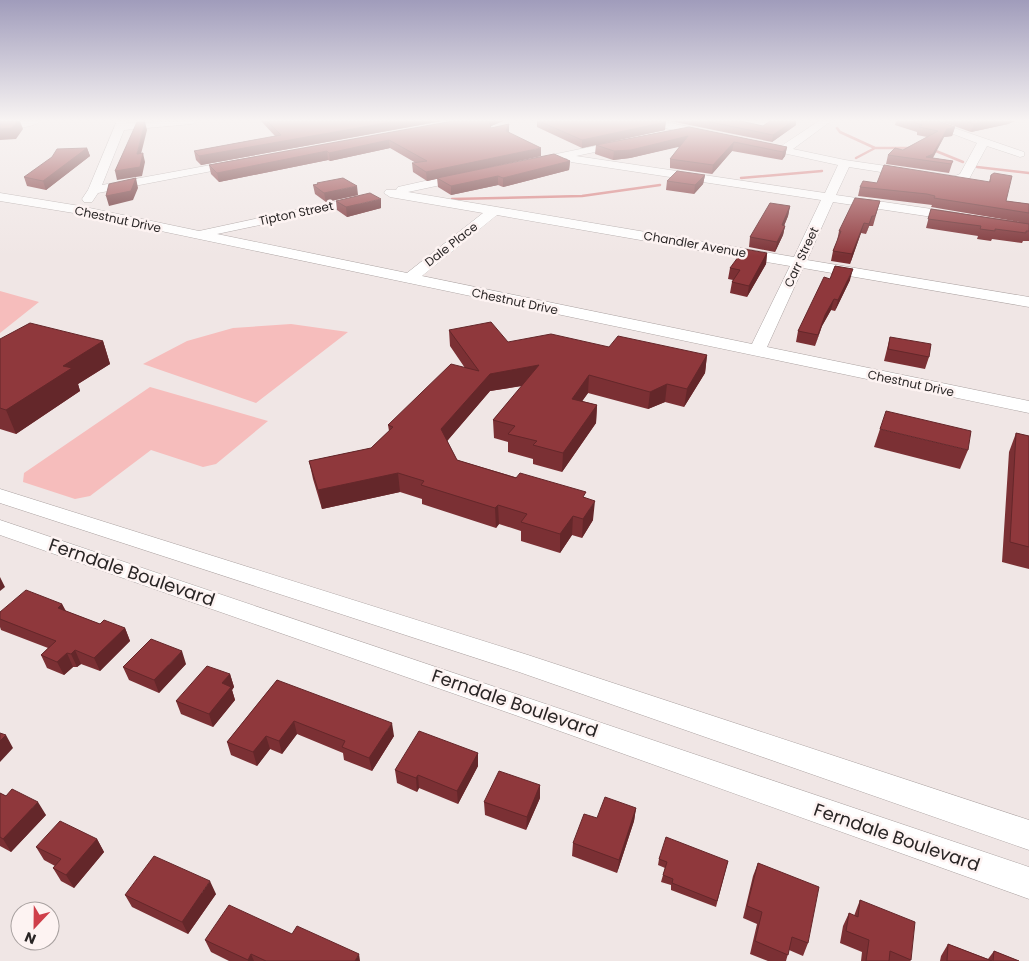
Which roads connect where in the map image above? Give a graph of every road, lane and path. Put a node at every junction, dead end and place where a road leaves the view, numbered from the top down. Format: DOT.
graph roads {
  1 [pos="104,166"];
  2 [pos="226,166"];
  3 [pos="625,166"];
  4 [pos="844,166"];
  5 [pos="863,166"];
  6 [pos="970,166"];
  7 [pos="482,173"];
  8 [pos="94,190"];
  9 [pos="390,193"];
  10 [pos="828,196"];
  11 [pos="0,197"];
  12 [pos="80,210"];
  13 [pos="495,210"];
  14 [pos="969,219"];
  15 [pos="197,235"];
  16 [pos="799,262"];
  17 [pos="408,279"];
  18 [pos="1029,302"];
  19 [pos="756,351"];
  20 [pos="1029,407"];
  21 [pos="0,496"];
  22 [pos="0,527"];
  23 [pos="1029,835"];
  24 [pos="1029,883"];
  1 -- 8 [label="street"];
  2 -- 8 [label="street"];
  3 -- 10 [label="street"];
  4 -- 10 [label="street, Carr Street"];
  5 -- 6 [label="street"];
  7 -- 9 [label="street, Tipton Street"];
  8 -- 12 [label="street"];
  9 -- 13 [label="street, Chandler Avenue"];
  9 -- 15 [label="street, Tipton Street"];
  10 -- 14 [label="street"];
  10 -- 16 [label="street, Carr Street"];
  11 -- 12 [label="street, Chestnut Drive"];
  12 -- 15 [label="street, Chestnut Drive"];
  13 -- 16 [label="street, Chandler Avenue"];
  13 -- 17 [label="street, Dale Place"];
  15 -- 17 [label="street, Chestnut Drive"];
  16 -- 18 [label="street, Chandler Avenue"];
  16 -- 19 [label="street, Carr Street"];
  17 -- 19 [label="street, Chestnut Drive"];
  19 -- 20 [label="street, Chestnut Drive"];
  21 -- 23 [label="street, Ferndale Boulevard"];
  22 -- 24 [label="street, Ferndale Boulevard"];
}
